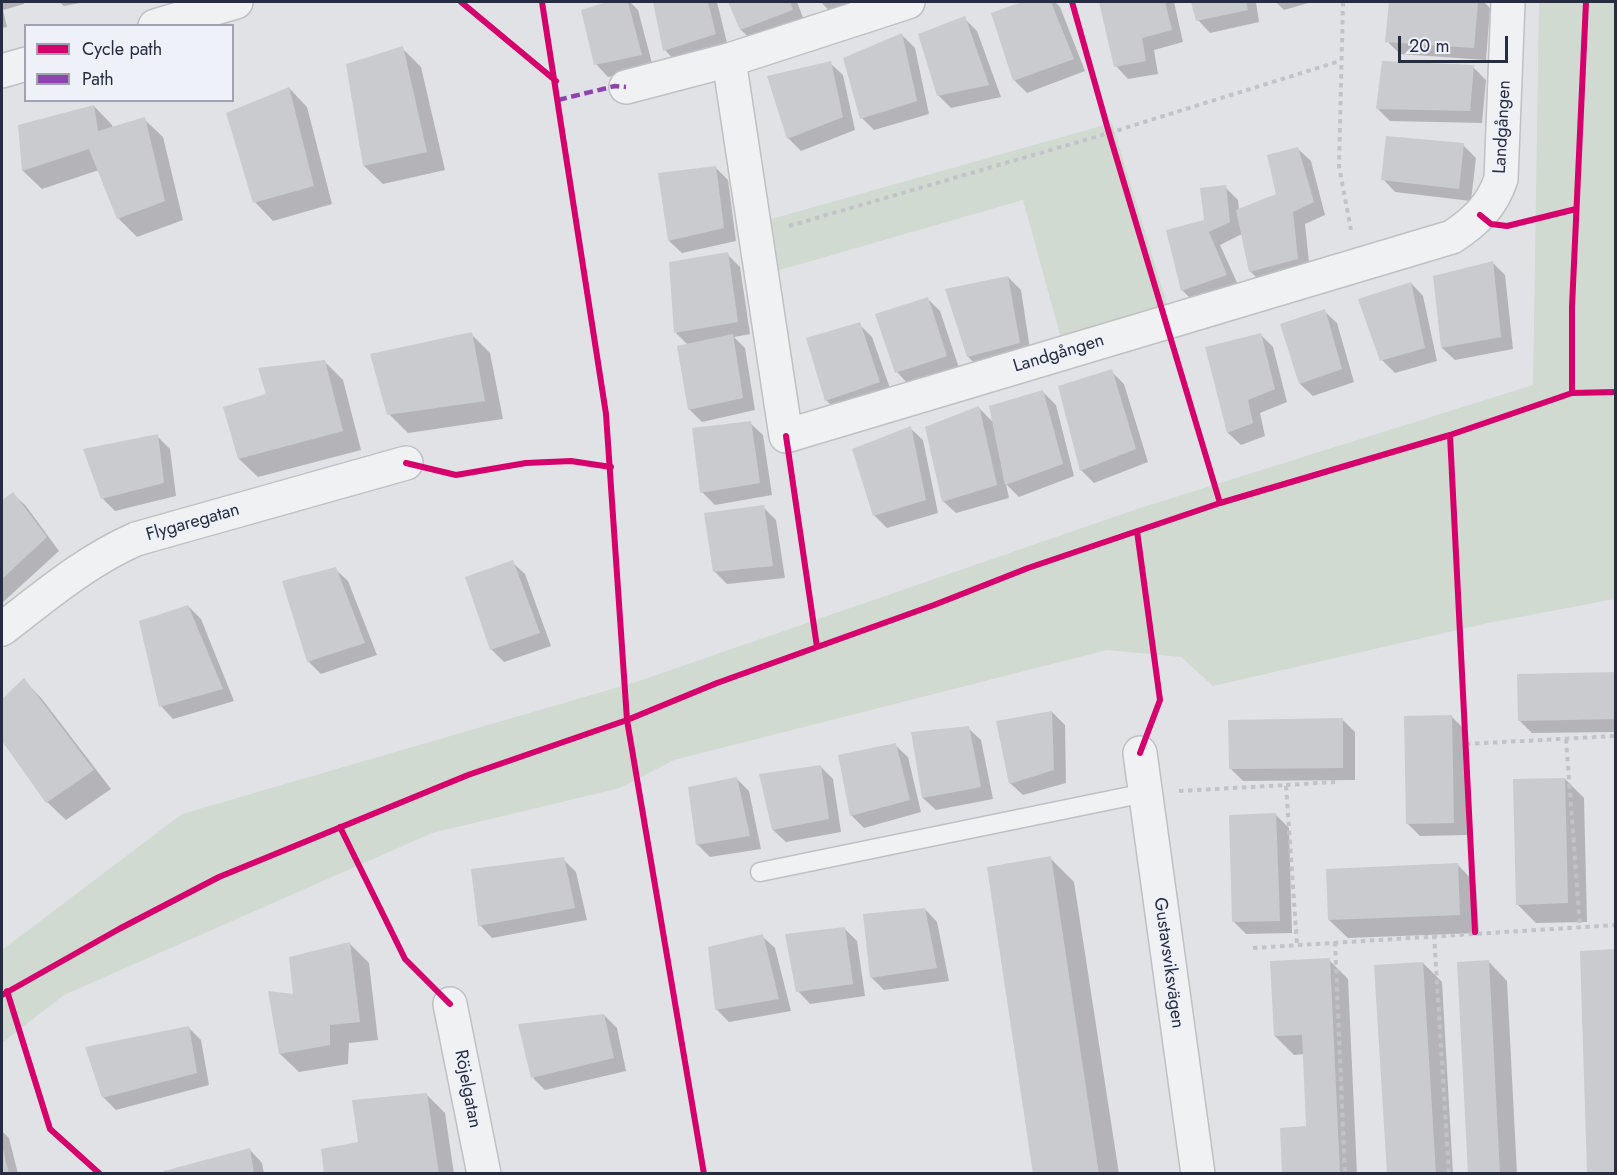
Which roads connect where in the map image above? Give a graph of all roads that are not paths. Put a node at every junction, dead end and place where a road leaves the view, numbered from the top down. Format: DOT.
graph roads {
  1 [pos="236,2"];
  2 [pos="908,2"];
  3 [pos="1508,2"];
  4 [pos="162,24"];
  5 [pos="729,60"];
  6 [pos="24,65"];
  7 [pos="2,71"];
  8 [pos="626,87"];
  9 [pos="406,463"];
  10 [pos="2,629"];
  11 [pos="1140,753"];
  12 [pos="1145,793"];
  13 [pos="760,872"];
  14 [pos="450,1004"];
  15 [pos="484,1173"];
  16 [pos="1198,1173"];
  1 -- 4 [label="street"];
  2 -- 5 [label="street"];
  3 -- 5 [label="street, Landgången"];
  5 -- 8 [label="street"];
  6 -- 7 [label="street"];
  9 -- 10 [label="street, Flygaregatan"];
  11 -- 12 [label="street, Gustavsviksvägen"];
  12 -- 13 [label="lane"];
  12 -- 16 [label="street, Gustavsviksvägen"];
  14 -- 15 [label="street, Röjelgatan"];
}
